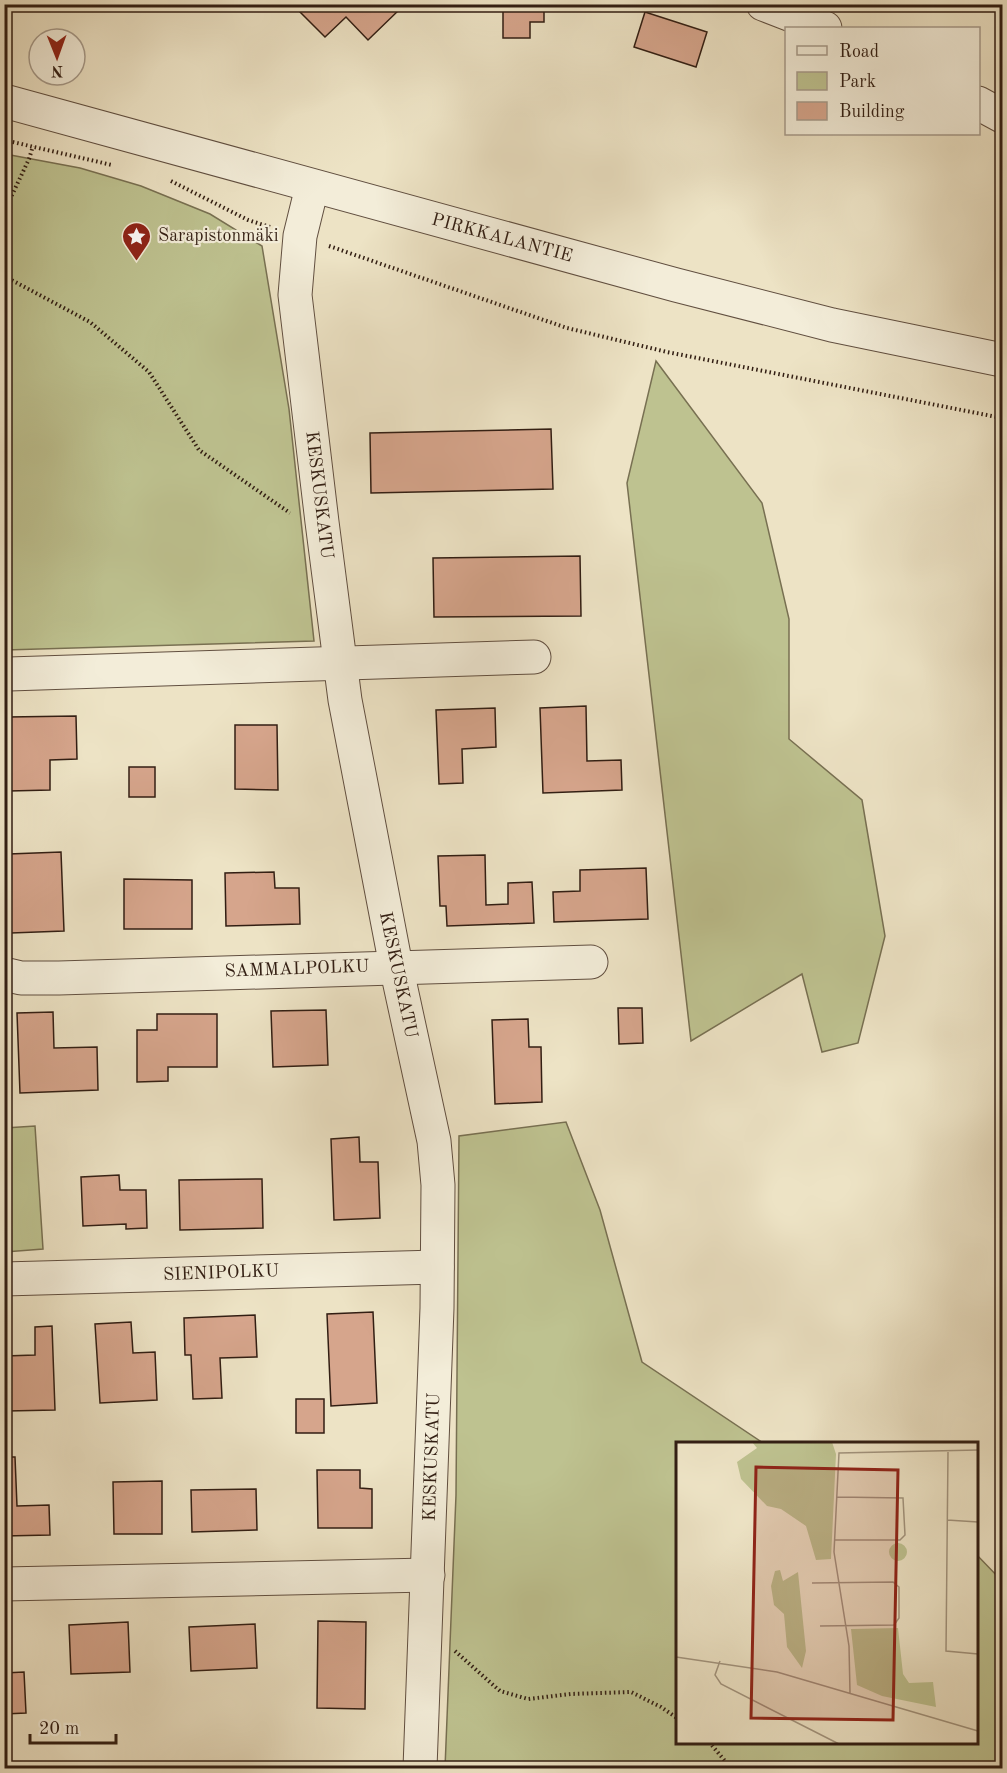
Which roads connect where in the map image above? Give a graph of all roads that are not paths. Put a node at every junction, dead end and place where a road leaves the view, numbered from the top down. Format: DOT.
graph roads {
  1 [pos="763,4"];
  2 [pos="822,27"];
  3 [pos="4,101"];
  4 [pos="980,104"];
  5 [pos="1002,116"];
  6 [pos="312,186"];
  7 [pos="1002,360"];
  8 [pos="534,657"];
  9 [pos="342,664"];
  10 [pos="4,676"];
  11 [pos="591,962"];
  12 [pos="396,966"];
  13 [pos="4,974"];
  14 [pos="437,1267"];
  15 [pos="4,1279"];
  16 [pos="428,1575"];
  17 [pos="4,1584"];
  18 [pos="420,1768"];
  1 -- 2 [label="street"];
  3 -- 6 [label="street, PIRKKALANTIE"];
  4 -- 5 [label="street"];
  6 -- 7 [label="street, PIRKKALANTIE"];
  6 -- 9 [label="street, KESKUSKATU"];
  8 -- 9 [label="street"];
  9 -- 10 [label="street"];
  9 -- 12 [label="street, KESKUSKATU"];
  11 -- 12 [label="street, SAMMALPOLKU"];
  12 -- 13 [label="street, SAMMALPOLKU"];
  12 -- 14 [label="street, KESKUSKATU"];
  14 -- 15 [label="street, SIENIPOLKU"];
  14 -- 16 [label="street, KESKUSKATU"];
  16 -- 17 [label="street"];
  16 -- 18 [label="street, KESKUSKATU"];
}
